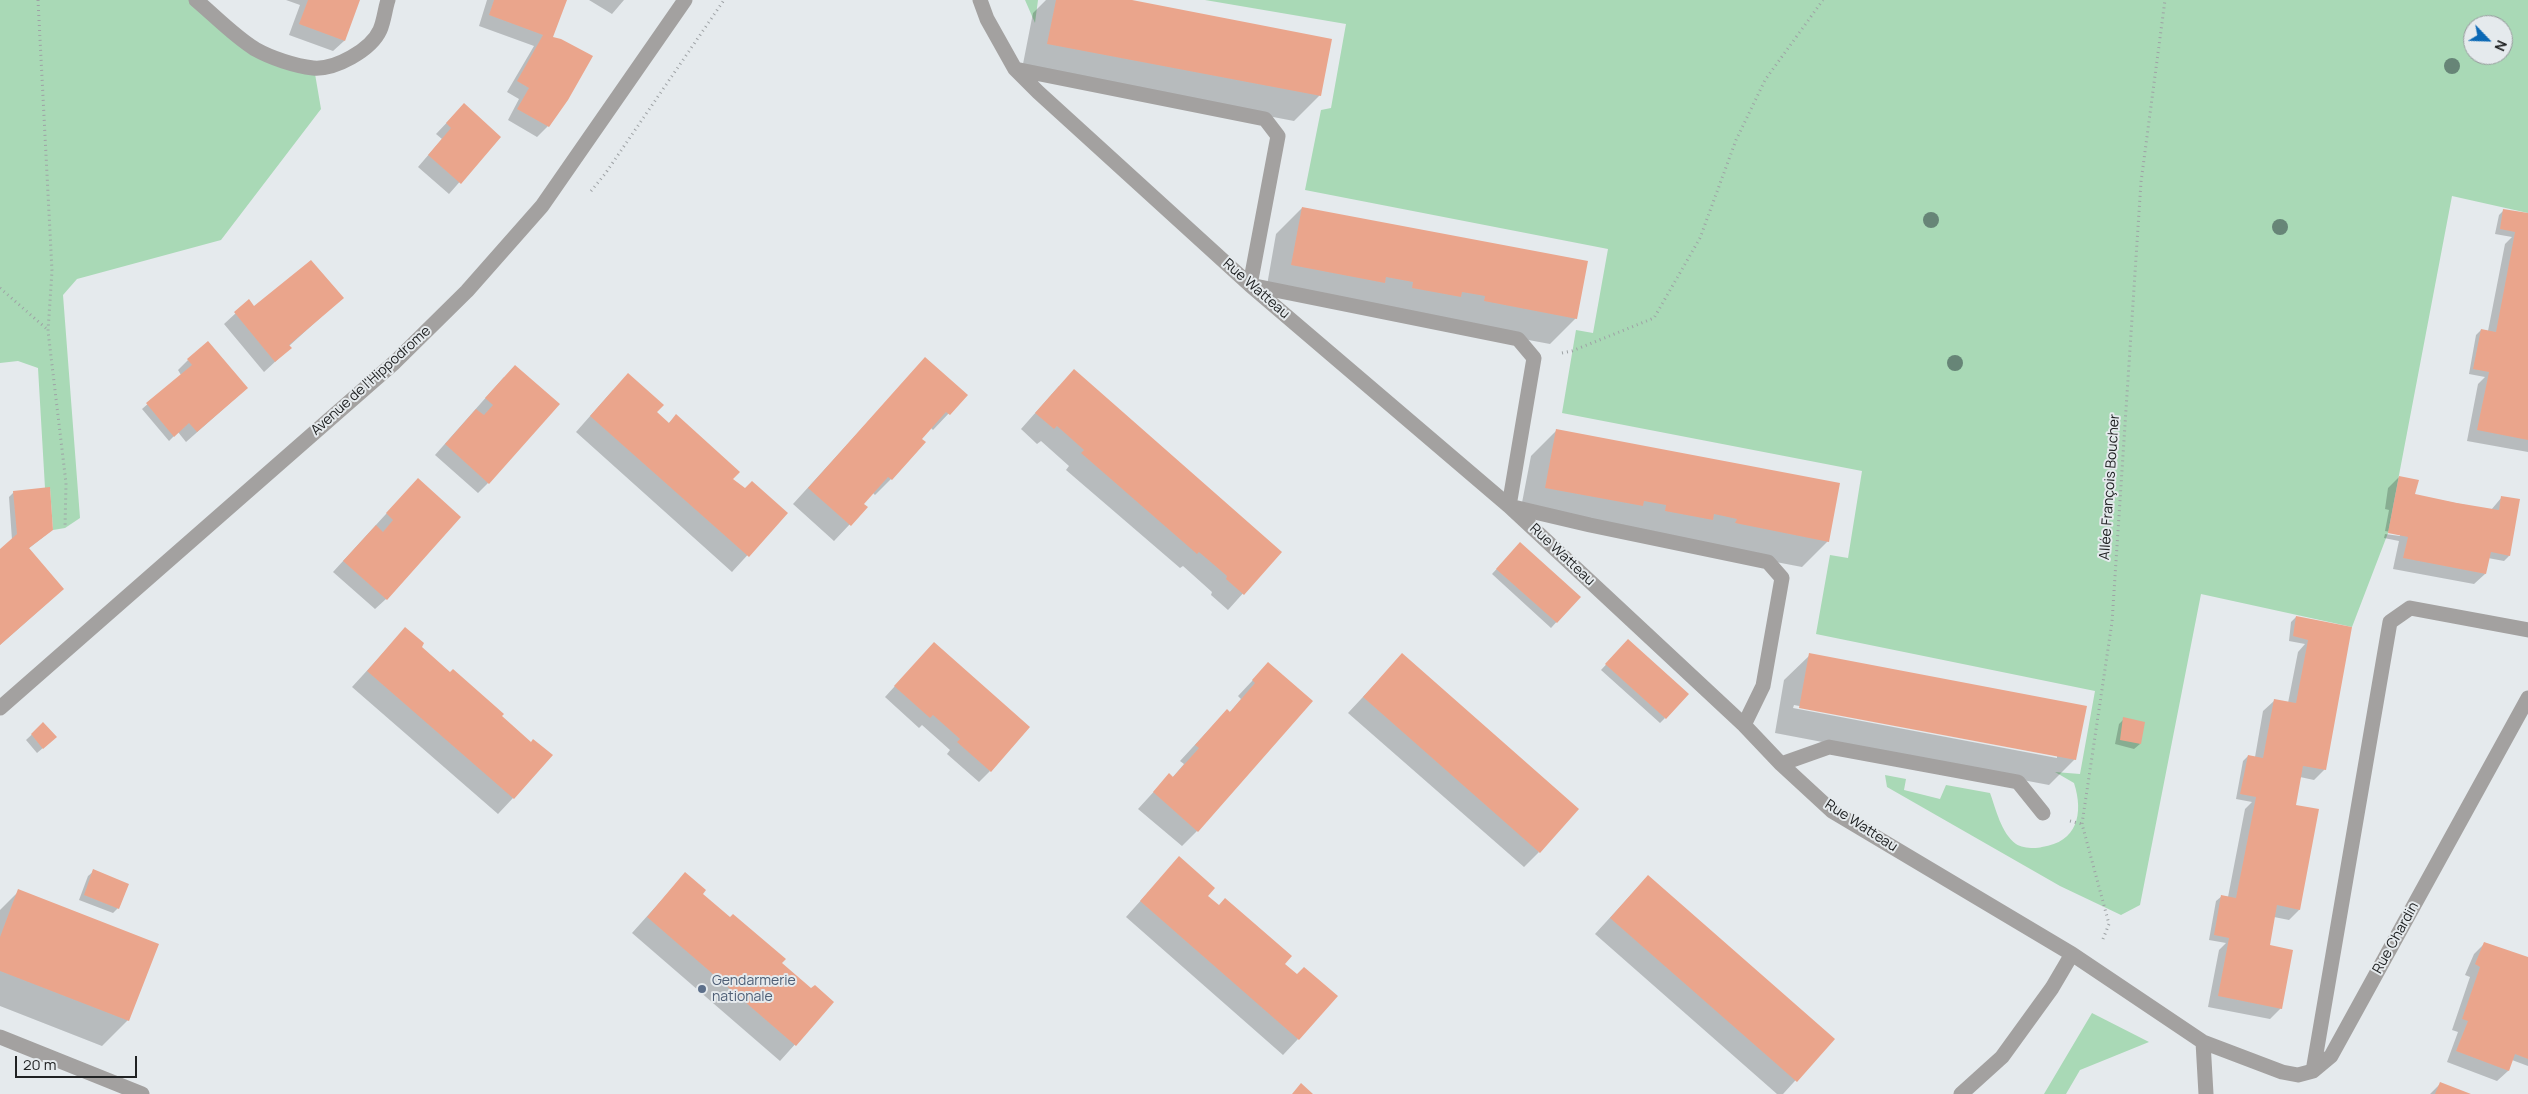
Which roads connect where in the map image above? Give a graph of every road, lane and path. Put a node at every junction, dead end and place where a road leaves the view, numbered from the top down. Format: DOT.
graph roads {
  1 [pos="38,0"];
  2 [pos="196,0"];
  3 [pos="388,0"];
  4 [pos="685,0"];
  5 [pos="980,0"];
  6 [pos="1823,0"];
  7 [pos="2164,0"];
  8 [pos="1015,69"];
  9 [pos="1250,285"];
  10 [pos="0,288"];
  11 [pos="48,330"];
  12 [pos="1534,358"];
  13 [pos="1509,506"];
  14 [pos="65,528"];
  15 [pos="2528,630"];
  16 [pos="2528,698"];
  17 [pos="0,708"];
  18 [pos="1744,725"];
  19 [pos="1781,764"];
  20 [pos="2043,813"];
  21 [pos="2072,954"];
  22 [pos="2093,968"];
  23 [pos="0,1037"];
  24 [pos="2203,1042"];
  25 [pos="2313,1071"];
  26 [pos="142,1094"];
  27 [pos="1961,1094"];
  28 [pos="2206,1094"];
  1 -- 11 [label="path"];
  2 -- 3 [label="street"];
  4 -- 17 [label="street, Avenue de l'Hippodrome"];
  5 -- 8 [label="street, Rue Watteau"];
  6 -- 12 [label="path"];
  7 -- 22 [label="path, Allée François Boucher"];
  8 -- 9 [label="street, Rue Watteau"];
  8 -- 9 [label="street"];
  9 -- 12 [label="street"];
  9 -- 13 [label="street, Rue Watteau"];
  10 -- 11 [label="path"];
  11 -- 14 [label="path"];
  12 -- 13 [label="street"];
  13 -- 18 [label="street, Rue Watteau"];
  13 -- 18 [label="street"];
  15 -- 25 [label="street"];
  16 -- 25 [label="street, Rue Chardin"];
  18 -- 19 [label="street, Rue Watteau"];
  19 -- 20 [label="street"];
  19 -- 21 [label="street, Rue Watteau"];
  21 -- 22 [label="street, Rue Watteau"];
  21 -- 27 [label="street"];
  22 -- 24 [label="street, Rue Watteau"];
  23 -- 26 [label="street"];
  24 -- 25 [label="street"];
  24 -- 28 [label="street"];
}
